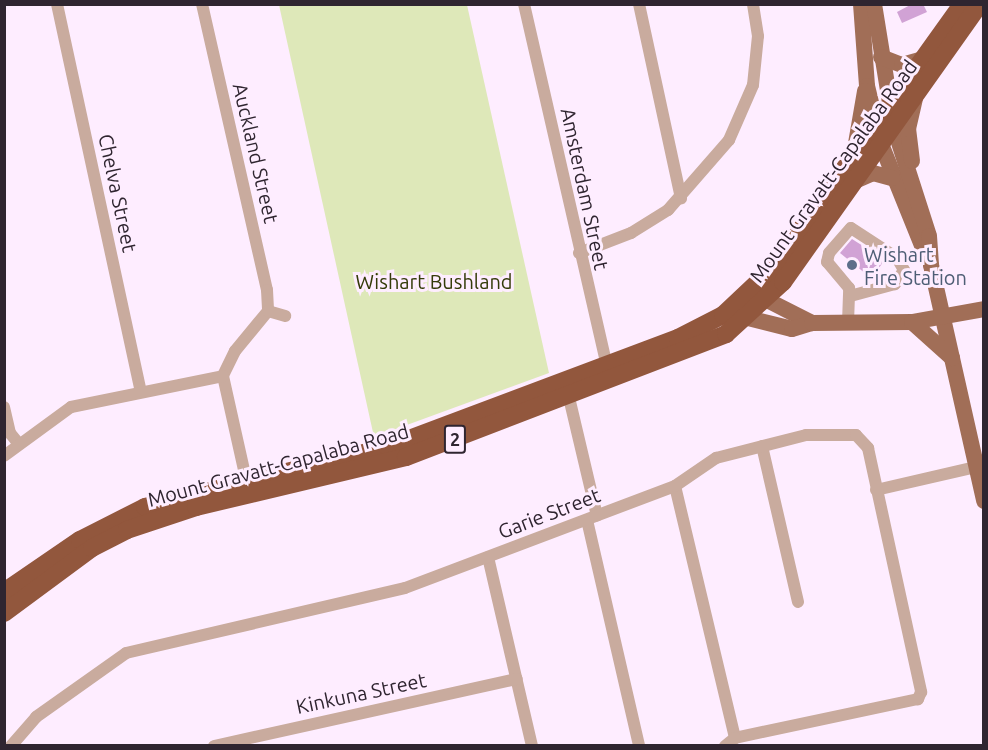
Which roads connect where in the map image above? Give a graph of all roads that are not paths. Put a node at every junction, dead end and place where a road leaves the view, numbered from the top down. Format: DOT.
graph roads {
  1 [pos="57,4"];
  2 [pos="201,4"];
  3 [pos="525,4"];
  4 [pos="639,4"];
  5 [pos="753,4"];
  6 [pos="861,4"];
  7 [pos="873,4"];
  8 [pos="962,4"];
  9 [pos="980,4"];
  10 [pos="881,57"];
  11 [pos="923,59"];
  12 [pos="867,86"];
  13 [pos="916,94"];
  14 [pos="889,106"];
  15 [pos="885,126"];
  16 [pos="881,144"];
  17 [pos="854,155"];
  18 [pos="892,178"];
  19 [pos="855,181"];
  20 [pos="915,192"];
  21 [pos="681,199"];
  22 [pos="579,253"];
  23 [pos="931,264"];
  24 [pos="850,296"];
  25 [pos="767,300"];
  26 [pos="984,309"];
  27 [pos="744,310"];
  28 [pos="268,311"];
  29 [pos="285,316"];
  30 [pos="943,317"];
  31 [pos="912,322"];
  32 [pos="812,323"];
  33 [pos="848,323"];
  34 [pos="952,358"];
  35 [pos="608,373"];
  36 [pos="223,376"];
  37 [pos="567,389"];
  38 [pos="141,391"];
  39 [pos="4,407"];
  40 [pos="19,444"];
  41 [pos="762,446"];
  42 [pos="4,456"];
  43 [pos="976,467"];
  44 [pos="675,486"];
  45 [pos="248,488"];
  46 [pos="876,490"];
  47 [pos="984,501"];
  48 [pos="592,518"];
  49 [pos="488,557"];
  50 [pos="4,592"];
  51 [pos="798,602"];
  52 [pos="4,613"];
  53 [pos="517,679"];
  54 [pos="730,742"];
  55 [pos="11,746"];
  56 [pos="214,746"];
  57 [pos="532,746"];
  58 [pos="639,746"];
  1 -- 38 [label="street, Chelva Street"];
  2 -- 28 [label="street, Auckland Street"];
  3 -- 22 [label="street, Amsterdam Street"];
  4 -- 21 [label="street"];
  5 -- 21 [label="street"];
  6 -- 12 [label="main road"];
  7 -- 10 [label="main road"];
  8 -- 11 [label="highway, Mount Gravatt-Capalaba Road / 2"];
  9 -- 13 [label="highway, Mount Gravatt-Capalaba Road / 2"];
  10 -- 11 [label="main road"];
  10 -- 14 [label="main road"];
  11 -- 14 [label="highway, Mount Gravatt-Capalaba Road / 2"];
  12 -- 15 [label="main road"];
  12 -- 17 [label="main road"];
  13 -- 15 [label="highway, Mount Gravatt-Capalaba Road / 2"];
  13 -- 20 [label="main road"];
  14 -- 15 [label="highway, Mount Gravatt-Capalaba Road / 2"];
  15 -- 16 [label="highway, Mount Gravatt-Capalaba Road / 2"];
  15 -- 17 [label="highway, Mount Gravatt-Capalaba Road / 2"];
  15 -- 20 [label="main road"];
  16 -- 18 [label="main road"];
  16 -- 19 [label="highway, Mount Gravatt-Capalaba Road / 2"];
  17 -- 27 [label="highway, Mount Gravatt-Capalaba Road / 2"];
  18 -- 19 [label="main road"];
  18 -- 23 [label="main road"];
  19 -- 25 [label="highway, Mount Gravatt-Capalaba Road / 2"];
  20 -- 23 [label="main road"];
  21 -- 22 [label="street"];
  22 -- 35 [label="street, Amsterdam Street"];
  23 -- 30 [label="main road"];
  24 -- 24 [label="street"];
  24 -- 33 [label="street"];
  25 -- 27 [label="highway, Mount Gravatt-Capalaba Road / 2"];
  25 -- 32 [label="main road"];
  26 -- 30 [label="main road"];
  27 -- 32 [label="main road"];
  27 -- 35 [label="highway, Mount Gravatt-Capalaba Road / 2"];
  28 -- 29 [label="street"];
  28 -- 36 [label="street"];
  30 -- 31 [label="main road"];
  30 -- 34 [label="main road"];
  31 -- 33 [label="main road"];
  31 -- 34 [label="main road"];
  32 -- 33 [label="main road"];
  34 -- 43 [label="main road"];
  35 -- 37 [label="highway, Mount Gravatt-Capalaba Road / 2"];
  36 -- 38 [label="street"];
  36 -- 45 [label="street"];
  37 -- 45 [label="highway, Mount Gravatt-Capalaba Road / 2"];
  37 -- 48 [label="street"];
  38 -- 40 [label="street"];
  39 -- 40 [label="street"];
  40 -- 42 [label="street"];
  41 -- 44 [label="street, Garie Street"];
  41 -- 46 [label="street, Garie Street"];
  41 -- 51 [label="street"];
  43 -- 46 [label="street"];
  43 -- 47 [label="main road"];
  44 -- 48 [label="street, Garie Street"];
  44 -- 54 [label="street"];
  45 -- 50 [label="highway, Mount Gravatt-Capalaba Road / 2"];
  45 -- 52 [label="highway, Mount Gravatt-Capalaba Road / 2"];
  46 -- 54 [label="street, Garie Street"];
  48 -- 49 [label="street, Garie Street"];
  48 -- 58 [label="street"];
  49 -- 53 [label="street"];
  49 -- 55 [label="street, Garie Street"];
  53 -- 56 [label="street, Kinkuna Street"];
  53 -- 57 [label="street"];
}
